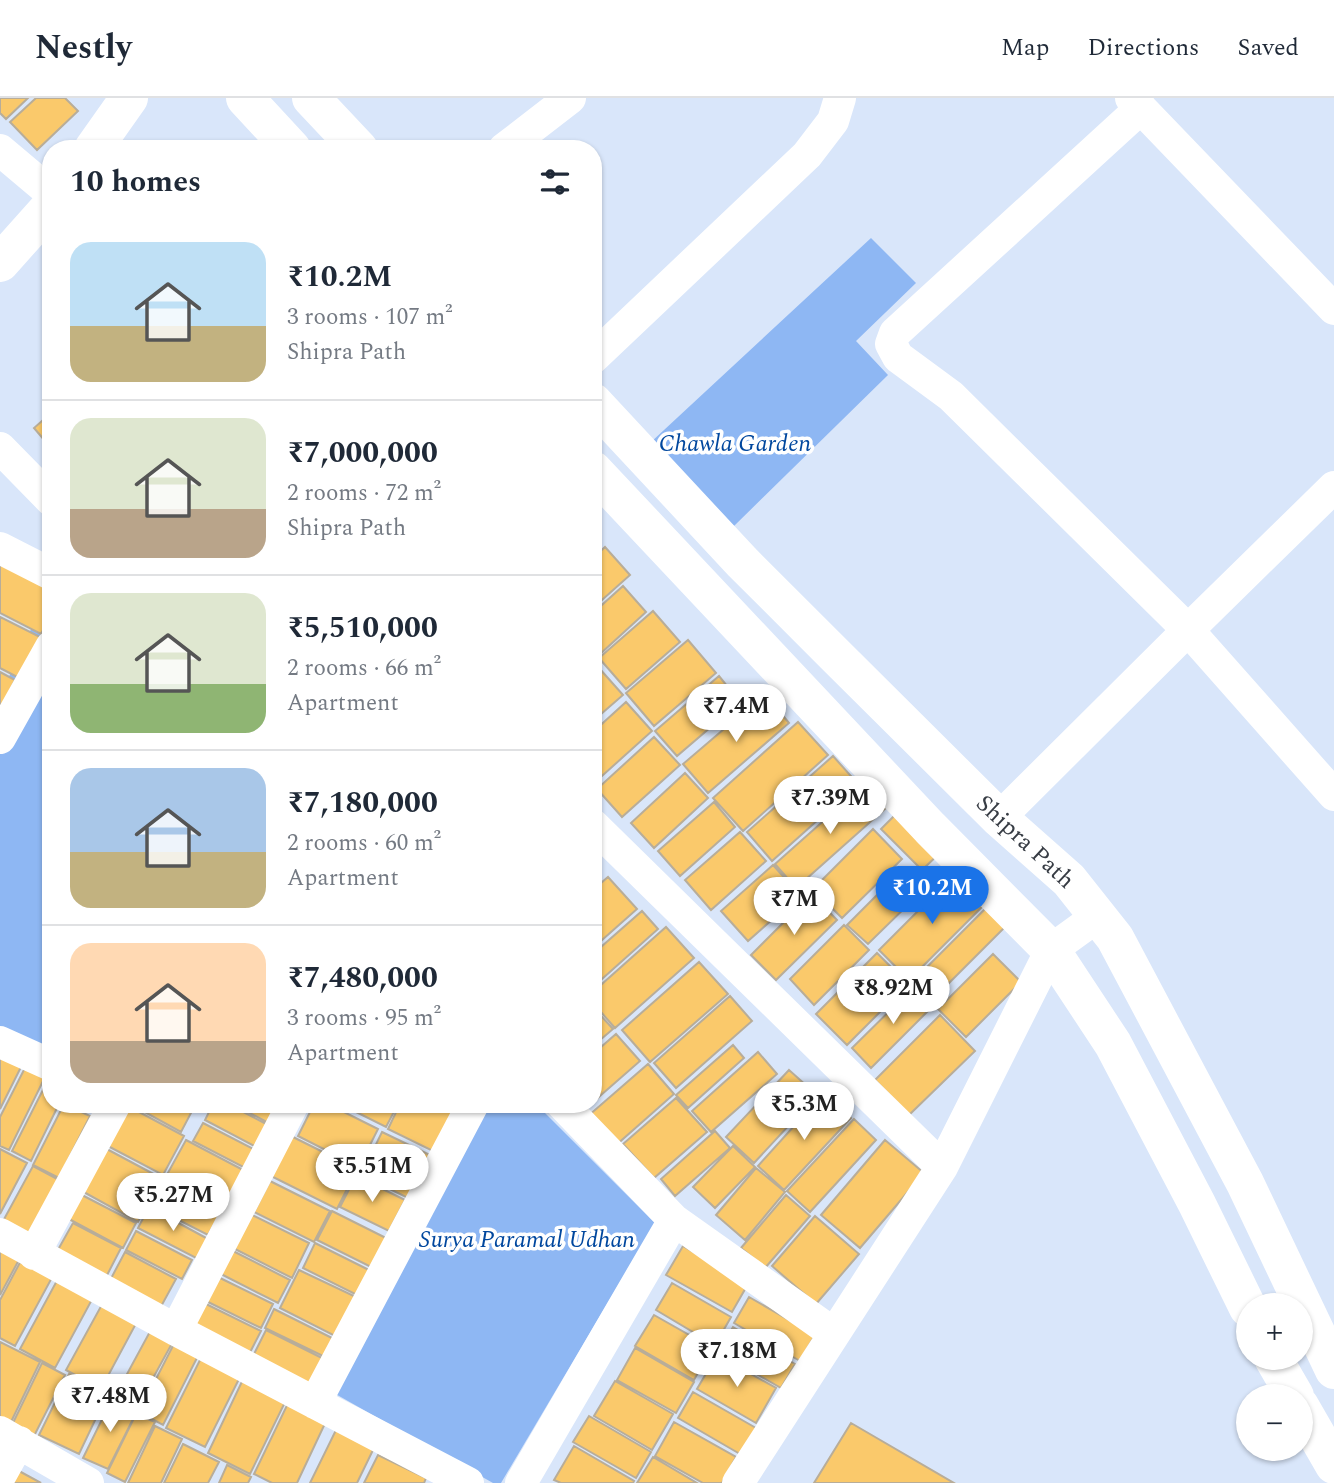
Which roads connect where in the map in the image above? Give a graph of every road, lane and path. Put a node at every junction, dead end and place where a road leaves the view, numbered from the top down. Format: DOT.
graph roads {
  1 [pos="129,98"];
  2 [pos="245,98"];
  3 [pos="311,98"];
  4 [pos="570,98"];
  5 [pos="811,98"];
  6 [pos="1136,103"];
  7 [pos="836,109"];
  8 [pos="99,140"];
  9 [pos="284,140"];
  10 [pos="351,140"];
  11 [pos="516,140"];
  12 [pos="0,150"];
  13 [pos="42,185"];
  14 [pos="42,216"];
  15 [pos="0,263"];
  16 [pos="1334,309"];
  17 [pos="602,349"];
  18 [pos="602,412"];
  19 [pos="0,448"];
  20 [pos="602,480"];
  21 [pos="1334,487"];
  22 [pos="42,491"];
  23 [pos="0,548"];
  24 [pos="42,570"];
  25 [pos="1188,630"];
  26 [pos="42,663"];
  27 [pos="0,738"];
  28 [pos="1332,788"];
  29 [pos="999,818"];
  30 [pos="602,834"];
  31 [pos="1098,916"];
  32 [pos="1051,950"];
  33 [pos="0,1042"];
  34 [pos="42,1061"];
  35 [pos="111,1113"];
  36 [pos="288,1113"];
  37 [pos="468,1113"];
  38 [pos="571,1113"];
  39 [pos="942,1167"];
  40 [pos="674,1220"];
  41 [pos="0,1234"];
  42 [pos="34,1254"];
  43 [pos="1241,1293"];
  44 [pos="176,1331"];
  45 [pos="833,1333"];
  46 [pos="1334,1370"];
  47 [pos="315,1403"];
  48 [pos="1313,1429"];
  49 [pos="9,1437"];
  50 [pos="1334,1465"];
  51 [pos="0,1476"];
  52 [pos="88,1483"];
  53 [pos="468,1483"];
  54 [pos="521,1483"];
  55 [pos="738,1483"];
  56 [pos="1319,1483"];
  1 -- 8 [label="street"];
  2 -- 9 [label="street"];
  3 -- 10 [label="street"];
  4 -- 11 [label="street"];
  5 -- 7 [label="street"];
  6 -- 16 [label="street"];
  6 -- 25 [label="street"];
  7 -- 17 [label="street"];
  12 -- 13 [label="street"];
  14 -- 15 [label="street"];
  18 -- 29 [label="street, Shipra Path"];
  19 -- 22 [label="street"];
  20 -- 32 [label="street"];
  21 -- 25 [label="street"];
  23 -- 24 [label="street"];
  25 -- 28 [label="street"];
  25 -- 29 [label="street"];
  26 -- 27 [label="street"];
  29 -- 31 [label="street, Shipra Path"];
  30 -- 39 [label="street"];
  31 -- 32 [label="street"];
  31 -- 46 [label="street, Shipra Path"];
  32 -- 39 [label="street"];
  32 -- 43 [label="street"];
  33 -- 34 [label="street"];
  35 -- 42 [label="street"];
  36 -- 44 [label="street"];
  37 -- 47 [label="street"];
  38 -- 40 [label="street"];
  39 -- 45 [label="street"];
  40 -- 45 [label="street"];
  40 -- 54 [label="street"];
  41 -- 42 [label="street"];
  42 -- 44 [label="street"];
  44 -- 47 [label="street"];
  45 -- 55 [label="street"];
  47 -- 53 [label="street"];
  48 -- 50 [label="street"];
  49 -- 51 [label="street"];
  49 -- 52 [label="street"];
  50 -- 56 [label="street"];
}
